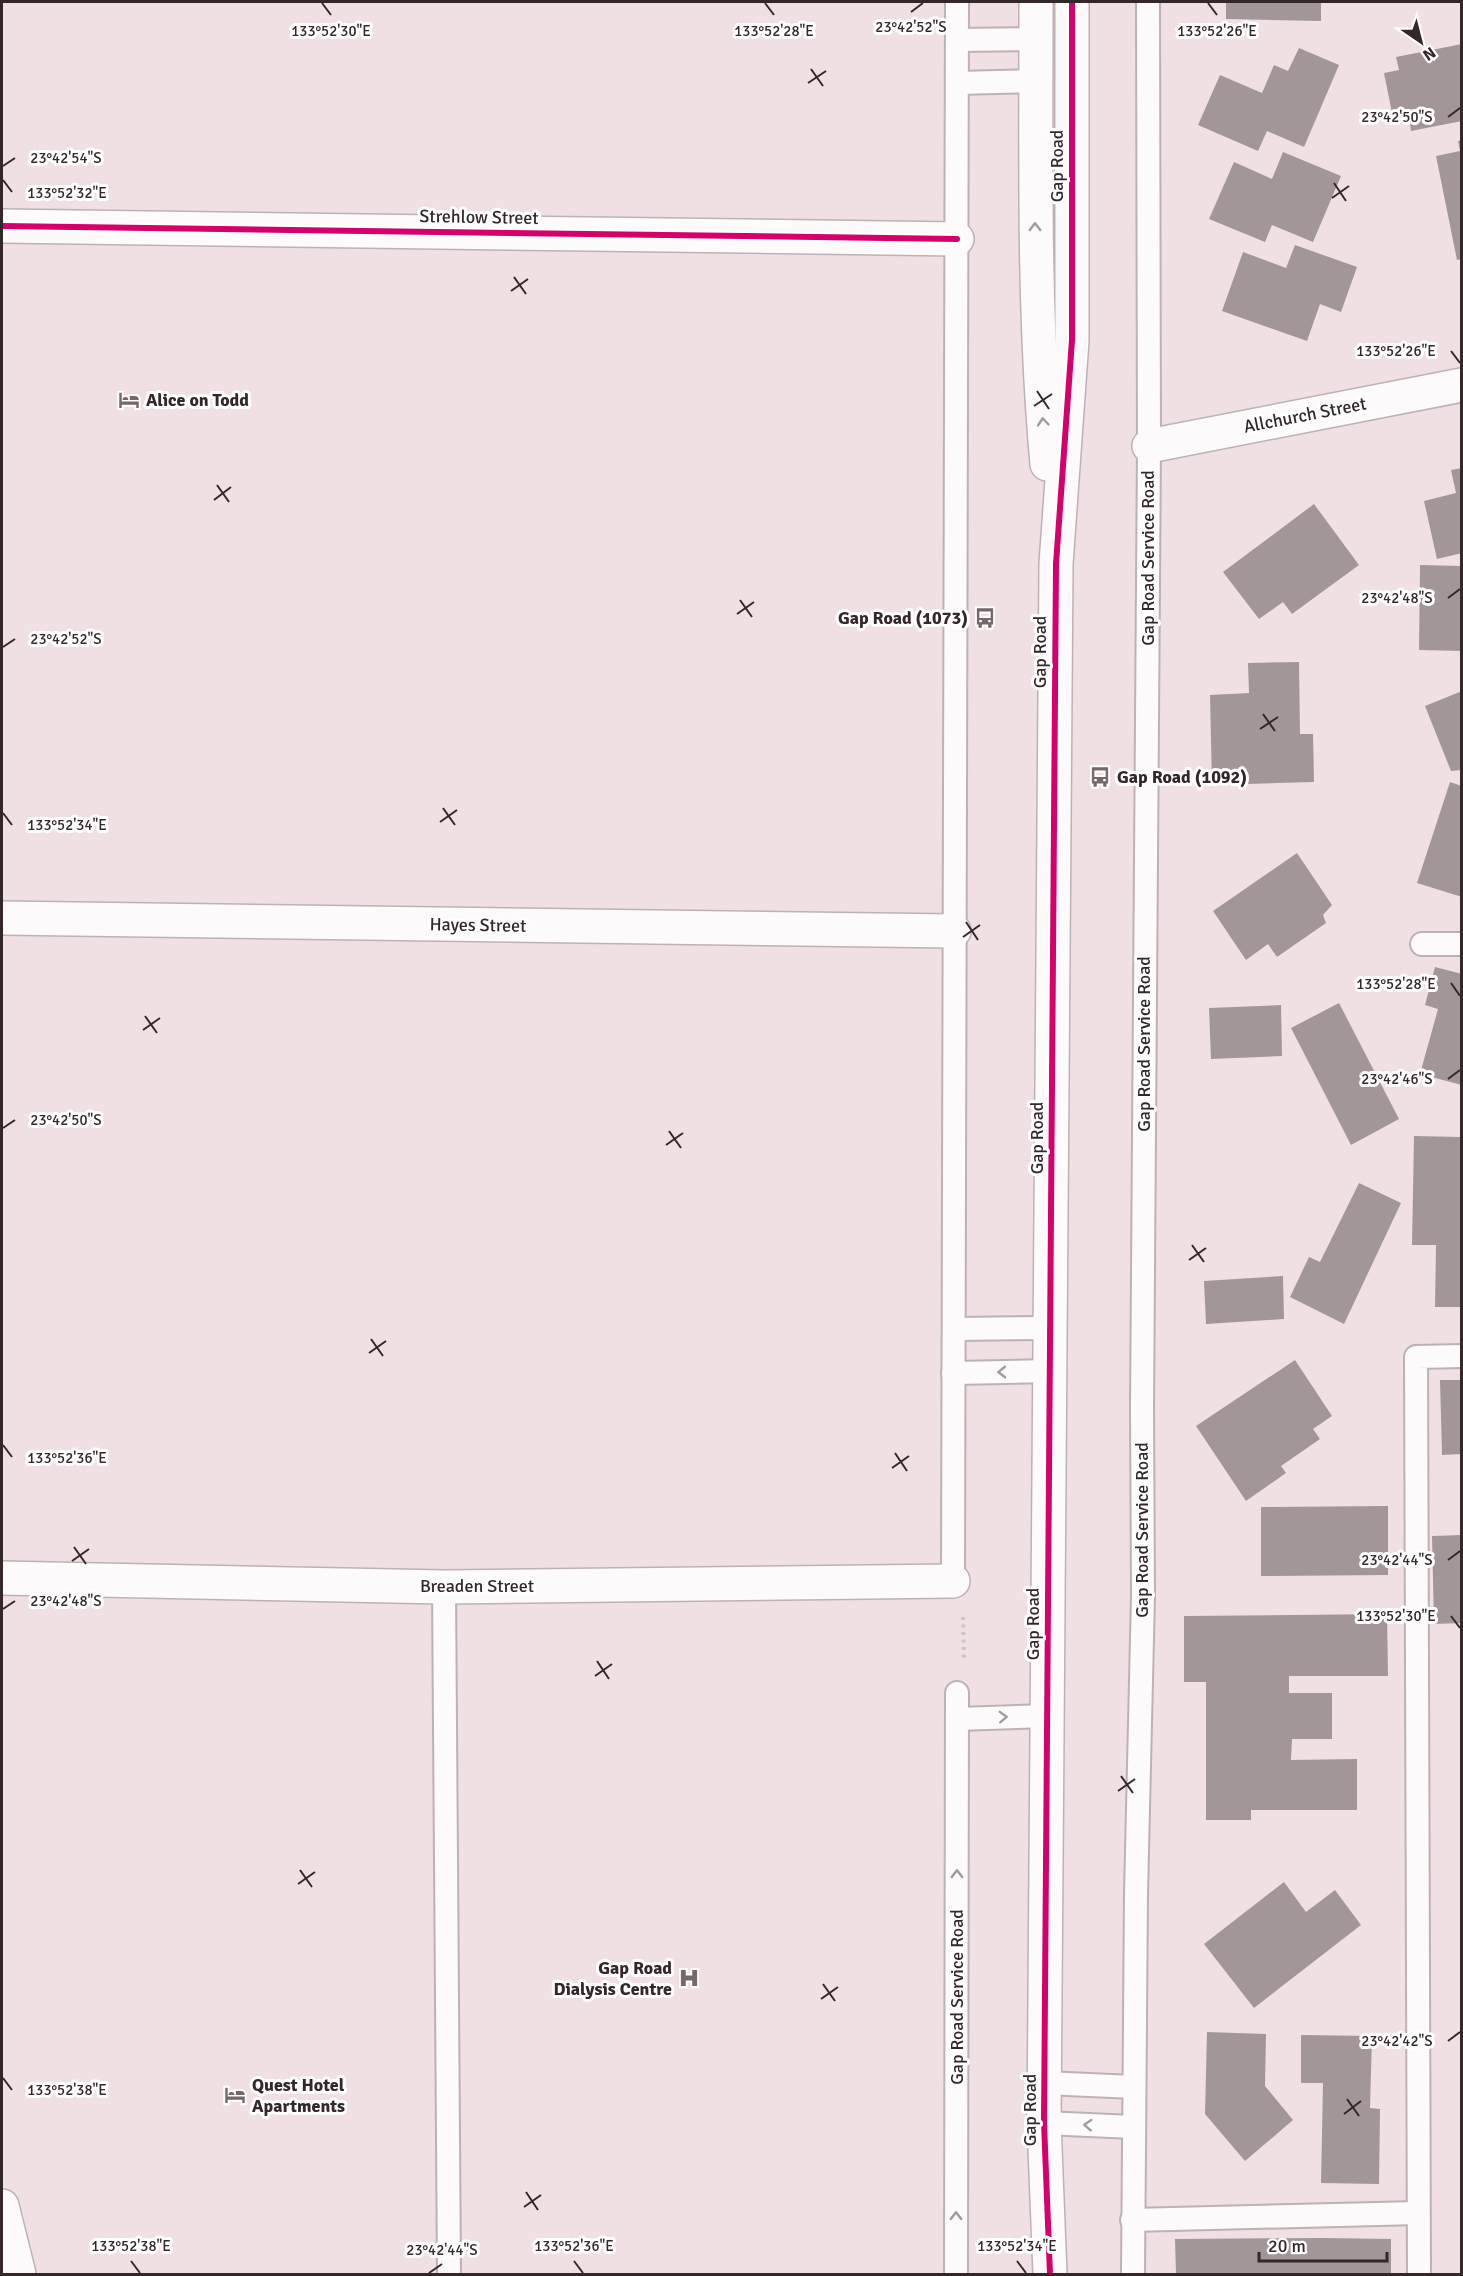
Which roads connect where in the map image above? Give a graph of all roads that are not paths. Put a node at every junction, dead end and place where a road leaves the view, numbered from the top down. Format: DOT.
graph roads {
  1 [pos="957,2"];
  2 [pos="1036,2"];
  3 [pos="1072,2"];
  4 [pos="1148,2"];
  5 [pos="1072,38"];
  6 [pos="1036,39"];
  7 [pos="957,40"];
  8 [pos="1036,81"];
  9 [pos="1072,81"];
  10 [pos="957,83"];
  11 [pos="2,226"];
  12 [pos="957,239"];
  13 [pos="1461,385"];
  14 [pos="1149,446"];
  15 [pos="1056,564"];
  16 [pos="2,918"];
  17 [pos="954,931"];
  18 [pos="1422,944"];
  19 [pos="1461,944"];
  20 [pos="1050,1328"];
  21 [pos="954,1329"];
  22 [pos="1461,1356"];
  23 [pos="1050,1371"];
  24 [pos="953,1373"];
  25 [pos="2,1578"];
  26 [pos="953,1581"];
  27 [pos="444,1587"];
  28 [pos="957,1693"];
  29 [pos="1048,1716"];
  30 [pos="957,1719"];
  31 [pos="1045,2083"];
  32 [pos="1134,2087"];
  33 [pos="1044,2122"];
  34 [pos="1133,2127"];
  35 [pos="2,2206"];
  36 [pos="1418,2213"];
  37 [pos="1132,2220"];
  38 [pos="19,2274"];
  39 [pos="449,2274"];
  40 [pos="956,2274"];
  41 [pos="1027,2274"];
  42 [pos="1050,2274"];
  43 [pos="1133,2274"];
  44 [pos="1419,2274"];
  1 -- 7 [label="lane"];
  2 -- 6 [label="street, Gap Road"];
  3 -- 5 [label="street, Gap Road"];
  4 -- 14 [label="lane, Gap Road Service Road"];
  5 -- 6 [label="street"];
  5 -- 9 [label="street, Gap Road"];
  6 -- 7 [label="lane"];
  6 -- 8 [label="street, Gap Road"];
  7 -- 10 [label="lane"];
  8 -- 9 [label="street"];
  8 -- 10 [label="lane"];
  15 -- 8 [label="street, Gap Road, one-way"];
  9 -- 15 [label="street, Gap Road"];
  10 -- 12 [label="lane"];
  11 -- 12 [label="street, Strehlow Street"];
  12 -- 17 [label="lane"];
  13 -- 14 [label="street, Allchurch Street"];
  14 -- 32 [label="lane, Gap Road Service Road"];
  15 -- 20 [label="street, Gap Road"];
  16 -- 17 [label="street, Hayes Street"];
  17 -- 21 [label="lane"];
  18 -- 19 [label="lane"];
  20 -- 21 [label="lane"];
  20 -- 23 [label="street, Gap Road"];
  21 -- 24 [label="lane"];
  22 -- 36 [label="lane"];
  23 -- 24 [label="lane, one-way"];
  23 -- 29 [label="street, Gap Road"];
  24 -- 26 [label="lane"];
  25 -- 27 [label="street, Breaden Street"];
  26 -- 27 [label="street, Breaden Street"];
  27 -- 39 [label="lane"];
  28 -- 30 [label="lane, Gap Road Service Road"];
  30 -- 29 [label="lane, one-way"];
  29 -- 31 [label="street, Gap Road"];
  40 -- 30 [label="lane, Gap Road Service Road, one-way"];
  31 -- 32 [label="lane"];
  31 -- 33 [label="street, Gap Road"];
  32 -- 34 [label="lane, Gap Road Service Road"];
  34 -- 33 [label="lane, one-way"];
  33 -- 41 [label="street, Gap Road"];
  33 -- 42 [label="street, Gap Road"];
  34 -- 37 [label="lane, Gap Road Service Road"];
  35 -- 38 [label="street"];
  36 -- 37 [label="lane"];
  36 -- 44 [label="lane"];
  37 -- 43 [label="lane, Gap Road Service Road"];
}
